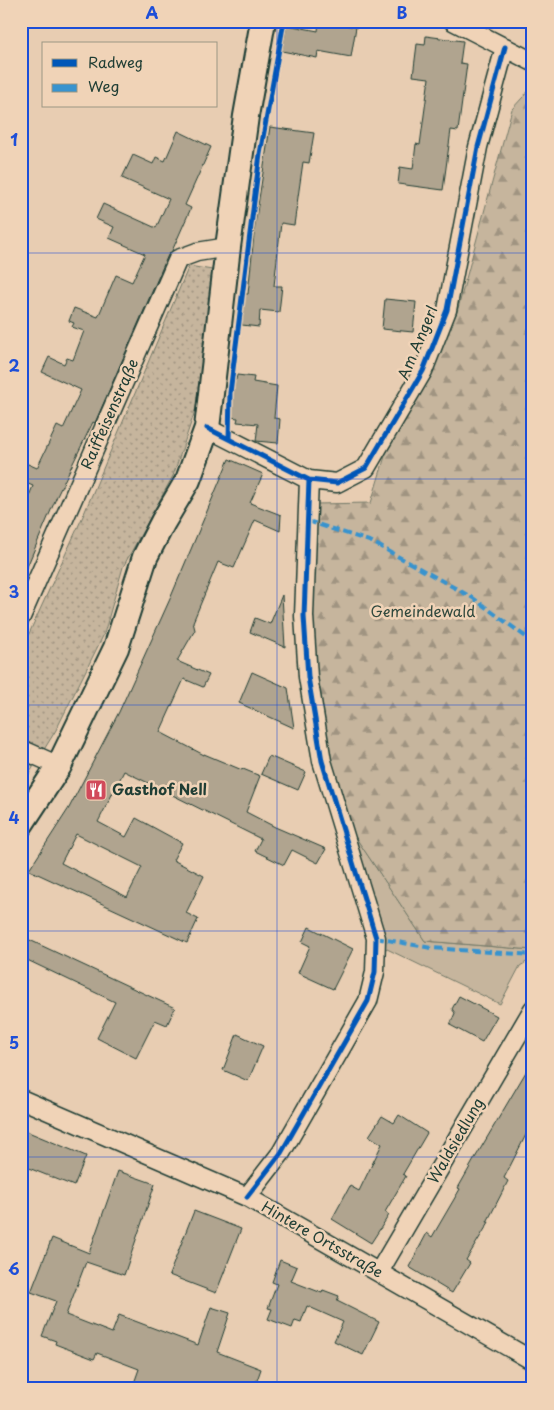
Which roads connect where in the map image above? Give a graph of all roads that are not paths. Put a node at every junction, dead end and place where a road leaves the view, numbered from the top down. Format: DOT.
graph roads {
  1 [pos="263,21"];
  2 [pos="453,21"];
  3 [pos="505,48"];
  4 [pos="533,62"];
  5 [pos="228,247"];
  6 [pos="207,428"];
  7 [pos="309,480"];
  8 [pos="21,617"];
  9 [pos="21,750"];
  10 [pos="60,766"];
  11 [pos="21,824"];
  12 [pos="533,1009"];
  13 [pos="21,1099"];
  14 [pos="247,1197"];
  15 [pos="379,1272"];
  16 [pos="533,1361"];
  1 -- 5 [label="main road"];
  2 -- 3 [label="street"];
  3 -- 4 [label="street"];
  3 -- 7 [label="street, Am Angerl"];
  5 -- 6 [label="main road"];
  5 -- 8 [label="street, Raiffeisenstraße"];
  6 -- 7 [label="street, Am Angerl"];
  6 -- 10 [label="main road"];
  7 -- 14 [label="street"];
  9 -- 10 [label="street"];
  10 -- 11 [label="main road"];
  12 -- 15 [label="street, Waldsiedlung"];
  13 -- 14 [label="street, Hintere Ortsstraße"];
  14 -- 15 [label="street, Hintere Ortsstraße"];
  15 -- 16 [label="street, Hintere Ortsstraße"];
}
